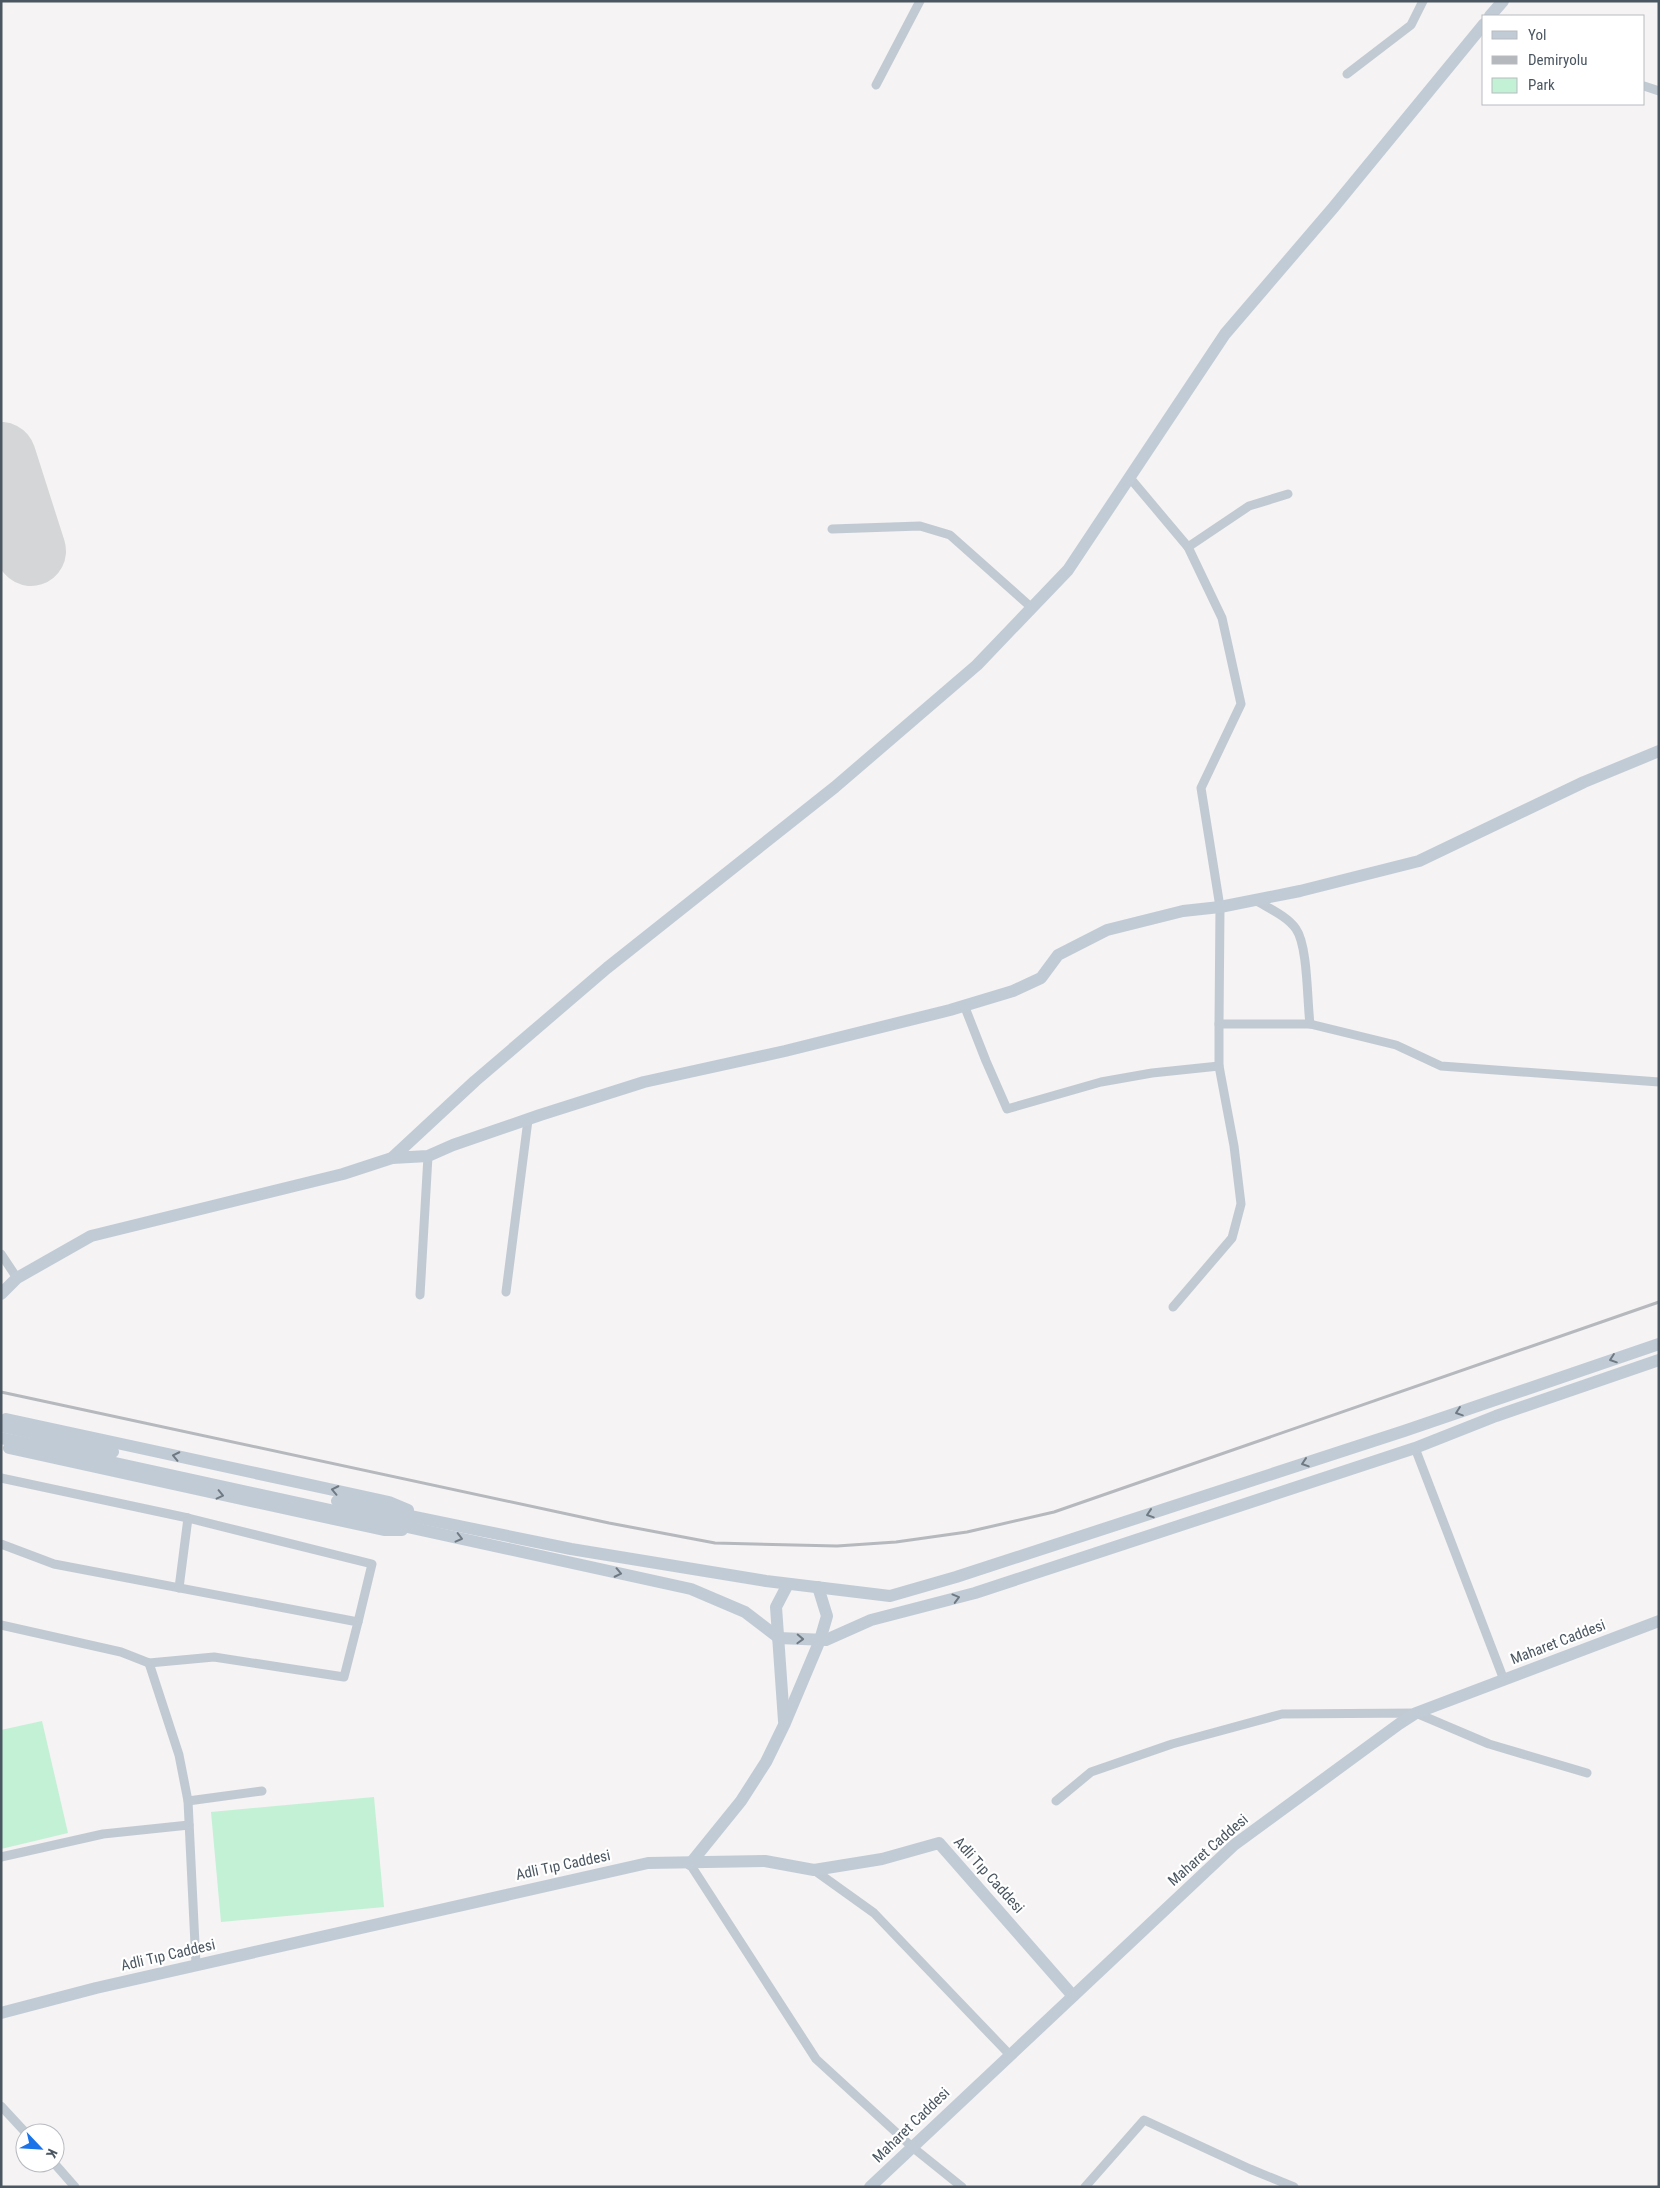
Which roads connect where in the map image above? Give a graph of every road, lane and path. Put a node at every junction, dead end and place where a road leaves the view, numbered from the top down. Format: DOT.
graph roads {
  1 [pos="920,1"];
  2 [pos="1423,1"];
  3 [pos="1503,1"];
  4 [pos="1491,15"];
  5 [pos="1482,29"];
  6 [pos="1346,74"];
  7 [pos="876,85"];
  8 [pos="1645,86"];
  9 [pos="1659,91"];
  10 [pos="1130,478"];
  11 [pos="1288,494"];
  12 [pos="832,529"];
  13 [pos="1188,547"];
  14 [pos="1032,608"];
  15 [pos="1659,751"];
  16 [pos="1255,900"];
  17 [pos="1220,907"];
  18 [pos="964,1005"];
  19 [pos="1219,1024"];
  20 [pos="1310,1024"];
  21 [pos="1219,1066"];
  22 [pos="1659,1082"];
  23 [pos="528,1120"];
  24 [pos="428,1156"];
  25 [pos="392,1158"];
  26 [pos="1,1254"];
  27 [pos="17,1278"];
  28 [pos="506,1292"];
  29 [pos="1,1294"];
  30 [pos="420,1296"];
  31 [pos="1173,1307"];
  32 [pos="1659,1344"];
  33 [pos="1659,1360"];
  34 [pos="1,1418"];
  35 [pos="1,1426"];
  36 [pos="1,1438"];
  37 [pos="1,1446"];
  38 [pos="1415,1448"];
  39 [pos="1,1478"];
  40 [pos="188,1518"];
  41 [pos="430,1526"];
  42 [pos="1,1544"];
  43 [pos="788,1584"];
  44 [pos="818,1587"];
  45 [pos="178,1588"];
  46 [pos="358,1622"];
  47 [pos="1659,1622"];
  48 [pos="1,1625"];
  49 [pos="779,1638"];
  50 [pos="820,1640"];
  51 [pos="149,1663"];
  52 [pos="1504,1680"];
  53 [pos="1416,1714"];
  54 [pos="785,1724"];
  55 [pos="1587,1773"];
  56 [pos="262,1791"];
  57 [pos="188,1801"];
  58 [pos="1056,1801"];
  59 [pos="189,1825"];
  60 [pos="1,1857"];
  61 [pos="690,1864"];
  62 [pos="814,1870"];
  63 [pos="196,1965"];
  64 [pos="1073,1996"];
  65 [pos="1,2013"];
  66 [pos="1010,2054"];
  67 [pos="1,2106"];
  68 [pos="17,2123"];
  69 [pos="911,2146"];
  70 [pos="63,2173"];
  71 [pos="75,2187"];
  72 [pos="870,2187"];
  73 [pos="962,2187"];
  74 [pos="1085,2187"];
  75 [pos="1294,2187"];
  1 -- 7 [label="street"];
  2 -- 6 [label="street"];
  3 -- 4 [label="street"];
  5 -- 10 [label="street"];
  8 -- 9 [label="street"];
  10 -- 13 [label="street"];
  10 -- 14 [label="street"];
  11 -- 13 [label="street"];
  12 -- 14 [label="street"];
  13 -- 17 [label="street"];
  14 -- 25 [label="street"];
  15 -- 16 [label="street"];
  16 -- 17 [label="street"];
  16 -- 20 [label="street"];
  17 -- 18 [label="street"];
  17 -- 19 [label="street"];
  18 -- 21 [label="street"];
  18 -- 23 [label="street"];
  19 -- 20 [label="street"];
  19 -- 21 [label="street"];
  20 -- 22 [label="street"];
  21 -- 31 [label="street"];
  23 -- 24 [label="street"];
  23 -- 28 [label="street"];
  24 -- 25 [label="street"];
  24 -- 30 [label="street"];
  25 -- 27 [label="street"];
  26 -- 27 [label="street"];
  27 -- 29 [label="street"];
  32 -- 44 [label="street, one-way"];
  33 -- 38 [label="street"];
  41 -- 34 [label="street, one-way"];
  35 -- 41 [label="street"];
  36 -- 41 [label="street"];
  37 -- 41 [label="street, one-way"];
  50 -- 38 [label="street, one-way"];
  38 -- 52 [label="street"];
  39 -- 40 [label="street"];
  40 -- 45 [label="street"];
  40 -- 46 [label="street"];
  41 -- 43 [label="street"];
  41 -- 49 [label="street, one-way"];
  42 -- 45 [label="street"];
  43 -- 44 [label="street"];
  43 -- 49 [label="street"];
  44 -- 50 [label="street"];
  45 -- 46 [label="street"];
  46 -- 51 [label="street"];
  47 -- 52 [label="street, Maharet Caddesi"];
  48 -- 51 [label="street"];
  49 -- 50 [label="street, one-way"];
  49 -- 54 [label="street"];
  50 -- 54 [label="street"];
  51 -- 57 [label="street"];
  52 -- 53 [label="street, Maharet Caddesi"];
  53 -- 55 [label="street"];
  53 -- 58 [label="street"];
  53 -- 64 [label="street, Maharet Caddesi"];
  54 -- 61 [label="street"];
  56 -- 57 [label="street"];
  57 -- 59 [label="street"];
  59 -- 60 [label="street"];
  59 -- 63 [label="street"];
  61 -- 62 [label="street, Adli Tıp Caddesi"];
  61 -- 63 [label="street, Adli Tıp Caddesi"];
  61 -- 69 [label="street"];
  62 -- 64 [label="street, Adli Tıp Caddesi"];
  62 -- 66 [label="street"];
  63 -- 65 [label="street, Adli Tıp Caddesi"];
  64 -- 66 [label="street, Maharet Caddesi"];
  66 -- 69 [label="street, Maharet Caddesi"];
  67 -- 68 [label="street"];
  69 -- 72 [label="street, Maharet Caddesi"];
  69 -- 73 [label="street"];
  70 -- 71 [label="street"];
  74 -- 75 [label="street"];
}
